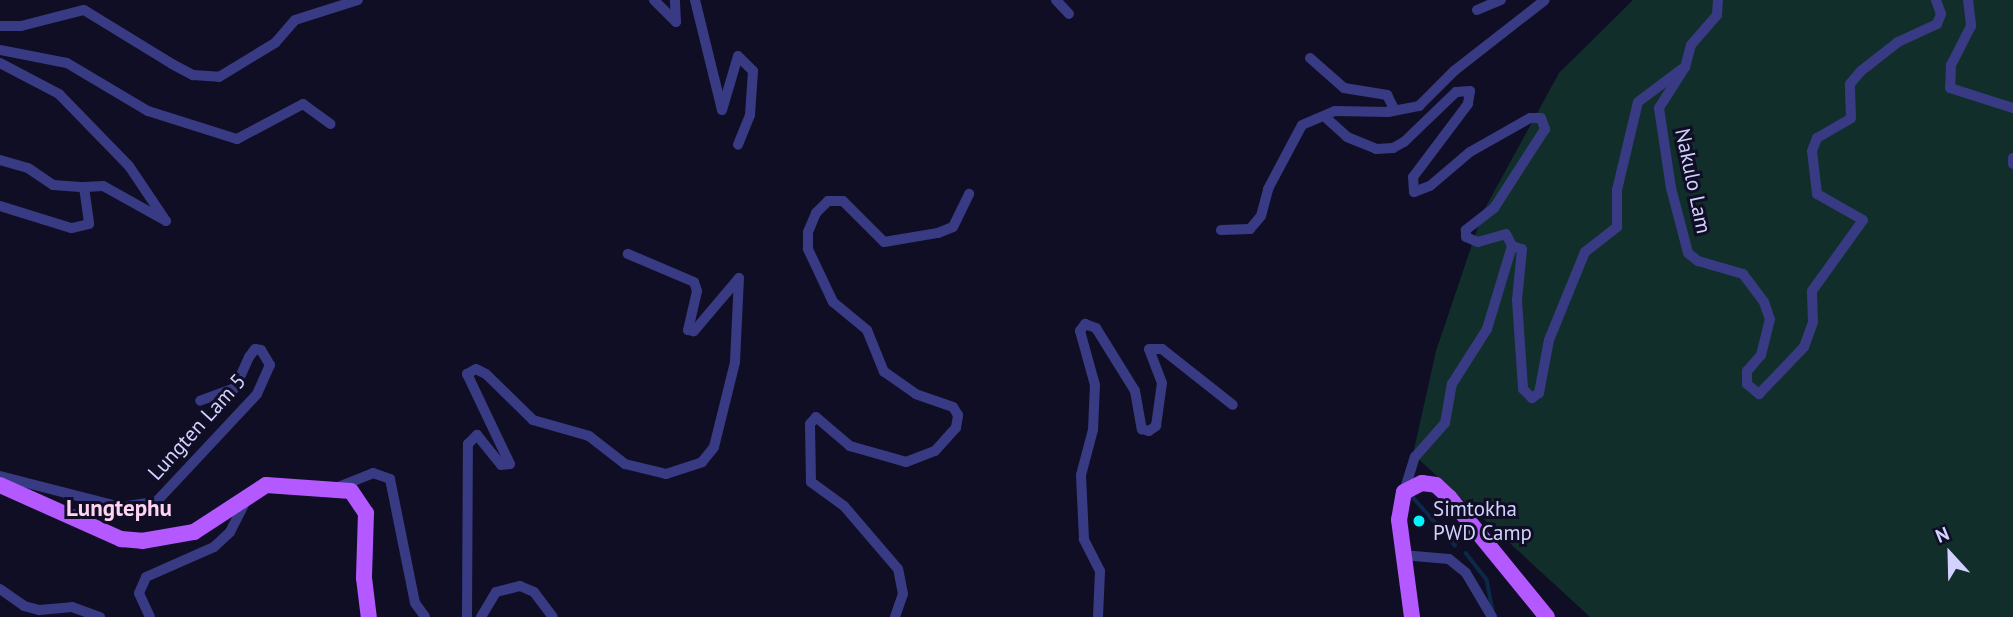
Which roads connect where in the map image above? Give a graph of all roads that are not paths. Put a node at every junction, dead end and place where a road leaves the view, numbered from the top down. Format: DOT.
graph roads {
  1 [pos="358,0"];
  2 [pos="654,0"];
  3 [pos="675,0"];
  4 [pos="695,0"];
  5 [pos="1056,0"];
  6 [pos="1501,0"];
  7 [pos="1545,0"];
  8 [pos="1718,0"];
  9 [pos="1936,0"];
  10 [pos="1968,0"];
  11 [pos="1477,10"];
  12 [pos="1069,14"];
  13 [pos="0,26"];
  14 [pos="0,50"];
  15 [pos="1310,58"];
  16 [pos="0,63"];
  17 [pos="1685,67"];
  18 [pos="2013,108"];
  19 [pos="1388,112"];
  20 [pos="1324,116"];
  21 [pos="331,124"];
  22 [pos="738,145"];
  23 [pos="2013,158"];
  24 [pos="0,160"];
  25 [pos="2013,164"];
  26 [pos="84,187"];
  27 [pos="969,194"];
  28 [pos="0,206"];
  29 [pos="1221,230"];
  30 [pos="1512,246"];
  31 [pos="628,254"];
  32 [pos="200,401"];
  33 [pos="1233,405"];
  34 [pos="0,476"];
  35 [pos="0,485"];
  36 [pos="336,488"];
  37 [pos="1404,492"];
  38 [pos="249,494"];
  39 [pos="1402,555"];
  40 [pos="0,589"];
  41 [pos="94,616"];
  42 [pos="150,617"];
  43 [pos="369,617"];
  44 [pos="425,617"];
  45 [pos="467,617"];
  46 [pos="481,617"];
  47 [pos="553,617"];
  48 [pos="895,617"];
  49 [pos="1098,617"];
  50 [pos="1412,617"];
  51 [pos="1492,617"];
  52 [pos="1547,617"];
  1 -- 13 [label="street"];
  2 -- 3 [label="street"];
  4 -- 22 [label="street"];
  5 -- 12 [label="street"];
  6 -- 11 [label="street"];
  7 -- 19 [label="street"];
  8 -- 17 [label="street"];
  9 -- 17 [label="street, Nakulo Lam"];
  10 -- 18 [label="street"];
  14 -- 21 [label="street"];
  15 -- 19 [label="street"];
  16 -- 26 [label="street"];
  17 -- 30 [label="street"];
  19 -- 20 [label="street"];
  20 -- 29 [label="street"];
  20 -- 30 [label="street"];
  23 -- 25 [label="street"];
  24 -- 26 [label="street"];
  26 -- 28 [label="street"];
  27 -- 48 [label="street"];
  30 -- 37 [label="street"];
  31 -- 45 [label="street"];
  32 -- 34 [label="street, Lungten Lam 5"];
  33 -- 49 [label="street"];
  35 -- 38 [label="main road"];
  36 -- 38 [label="main road"];
  36 -- 43 [label="main road"];
  36 -- 44 [label="street"];
  37 -- 39 [label="main road"];
  37 -- 52 [label="main road"];
  38 -- 42 [label="street"];
  39 -- 50 [label="main road"];
  39 -- 51 [label="street"];
  40 -- 41 [label="street"];
  46 -- 47 [label="street"];
}
